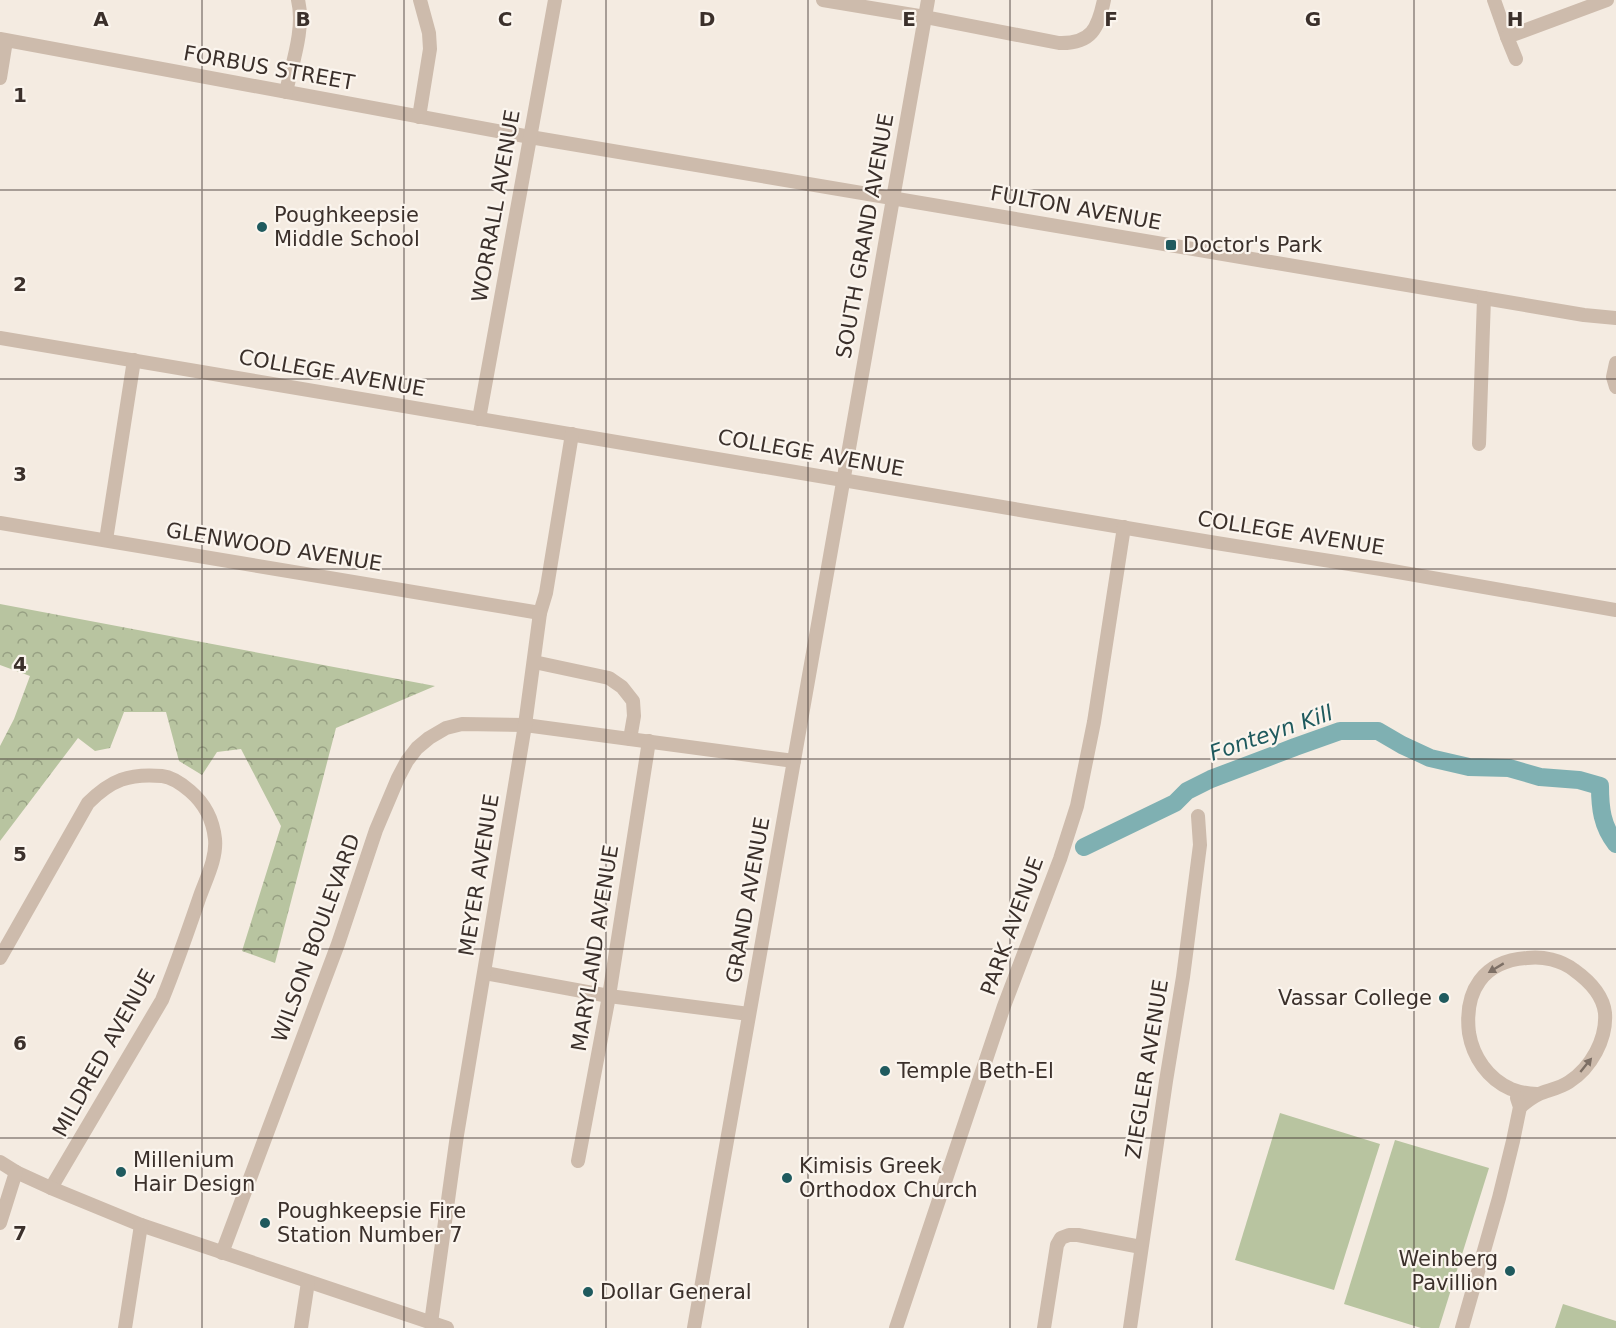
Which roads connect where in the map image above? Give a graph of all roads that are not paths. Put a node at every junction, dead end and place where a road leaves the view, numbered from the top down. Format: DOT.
graph roads {
  1 [pos="298,0"];
  2 [pos="420,0"];
  3 [pos="555,0"];
  4 [pos="823,0"];
  5 [pos="928,0"];
  6 [pos="1104,0"];
  7 [pos="1494,0"];
  8 [pos="1607,0"];
  9 [pos="1574,6"];
  10 [pos="925,17"];
  11 [pos="1507,36"];
  12 [pos="3,40"];
  13 [pos="1516,59"];
  14 [pos="0,78"];
  15 [pos="286,92"];
  16 [pos="419,117"];
  17 [pos="530,137"];
  18 [pos="894,199"];
  19 [pos="1484,298"];
  20 [pos="1616,318"];
  21 [pos="0,338"];
  22 [pos="134,360"];
  23 [pos="1616,363"];
  24 [pos="1616,387"];
  25 [pos="479,419"];
  26 [pos="572,434"];
  27 [pos="1479,444"];
  28 [pos="844,480"];
  29 [pos="0,523"];
  30 [pos="1124,527"];
  31 [pos="105,540"];
  32 [pos="1616,610"];
  33 [pos="540,613"];
  34 [pos="534,662"];
  35 [pos="525,725"];
  36 [pos="630,739"];
  37 [pos="650,741"];
  38 [pos="794,761"];
  39 [pos="1198,816"];
  40 [pos="0,958"];
  41 [pos="484,973"];
  42 [pos="609,996"];
  43 [pos="750,1014"];
  44 [pos="1511,1089"];
  45 [pos="1537,1094"];
  46 [pos="1520,1107"];
  47 [pos="578,1161"];
  48 [pos="0,1162"];
  49 [pos="16,1172"];
  50 [pos="51,1188"];
  51 [pos="0,1223"];
  52 [pos="141,1225"];
  53 [pos="1141,1247"];
  54 [pos="222,1253"];
  55 [pos="308,1282"];
  56 [pos="431,1323"];
  57 [pos="125,1328"];
  58 [pos="301,1328"];
  59 [pos="447,1328"];
  60 [pos="694,1328"];
  61 [pos="896,1328"];
  62 [pos="1044,1328"];
  63 [pos="1130,1328"];
  64 [pos="1462,1328"];
  1 -- 15 [label="street"];
  2 -- 16 [label="street"];
  3 -- 17 [label="street, WORRALL AVENUE"];
  4 -- 10 [label="street"];
  5 -- 10 [label="street, SOUTH GRAND AVENUE"];
  6 -- 10 [label="street"];
  7 -- 11 [label="street"];
  8 -- 9 [label="street"];
  9 -- 11 [label="street"];
  10 -- 18 [label="street, SOUTH GRAND AVENUE"];
  11 -- 13 [label="street"];
  12 -- 14 [label="street"];
  12 -- 15 [label="street, FORBUS STREET"];
  15 -- 16 [label="street, FORBUS STREET"];
  16 -- 17 [label="street, FORBUS STREET"];
  17 -- 18 [label="street, FULTON AVENUE"];
  17 -- 25 [label="street, WORRALL AVENUE"];
  18 -- 19 [label="street, FULTON AVENUE"];
  18 -- 28 [label="street, SOUTH GRAND AVENUE"];
  19 -- 20 [label="street, FULTON AVENUE"];
  19 -- 27 [label="street"];
  21 -- 22 [label="street, COLLEGE AVENUE"];
  22 -- 25 [label="street, COLLEGE AVENUE"];
  22 -- 31 [label="street"];
  23 -- 24 [label="street"];
  25 -- 26 [label="street, COLLEGE AVENUE"];
  26 -- 28 [label="street, COLLEGE AVENUE"];
  26 -- 33 [label="street, MEYER AVENUE"];
  28 -- 30 [label="street, COLLEGE AVENUE"];
  28 -- 38 [label="street, GRAND AVENUE"];
  29 -- 31 [label="street, GLENWOOD AVENUE"];
  30 -- 32 [label="street, COLLEGE AVENUE"];
  30 -- 61 [label="street, PARK AVENUE"];
  31 -- 33 [label="street, GLENWOOD AVENUE"];
  33 -- 34 [label="street, MEYER AVENUE"];
  34 -- 35 [label="street, MEYER AVENUE"];
  34 -- 36 [label="street"];
  35 -- 36 [label="street, WILSON BOULEVARD"];
  35 -- 41 [label="street, MEYER AVENUE"];
  35 -- 54 [label="street, WILSON BOULEVARD"];
  36 -- 37 [label="street, WILSON BOULEVARD"];
  37 -- 38 [label="street, WILSON BOULEVARD"];
  37 -- 42 [label="street, MARYLAND AVENUE"];
  38 -- 43 [label="street, GRAND AVENUE"];
  39 -- 53 [label="street, ZIEGLER AVENUE"];
  40 -- 50 [label="street, MILDRED AVENUE"];
  41 -- 42 [label="street"];
  41 -- 56 [label="street, MEYER AVENUE"];
  42 -- 43 [label="street"];
  42 -- 47 [label="street, MARYLAND AVENUE"];
  43 -- 60 [label="street, GRAND AVENUE"];
  44 -- 45 [label="street"];
  45 -- 44 [label="street, one-way"];
  44 -- 46 [label="street"];
  45 -- 46 [label="street"];
  46 -- 64 [label="street"];
  48 -- 49 [label="street"];
  49 -- 50 [label="street"];
  49 -- 51 [label="street"];
  50 -- 52 [label="street"];
  52 -- 54 [label="street"];
  52 -- 57 [label="street"];
  53 -- 62 [label="street"];
  53 -- 63 [label="street, ZIEGLER AVENUE"];
  54 -- 55 [label="street"];
  55 -- 56 [label="street"];
  55 -- 58 [label="street"];
  56 -- 59 [label="street"];
}
